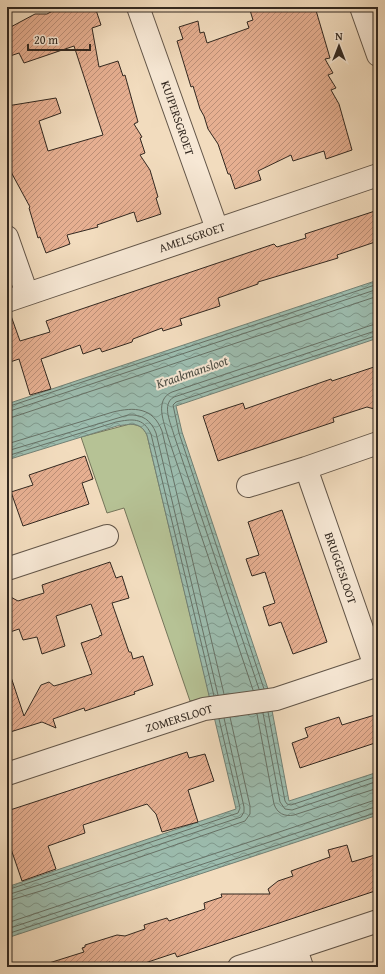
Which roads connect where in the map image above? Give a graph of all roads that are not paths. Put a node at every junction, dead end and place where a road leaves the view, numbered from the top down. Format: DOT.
graph roads {
  1 [pos="138,7"];
  2 [pos="361,7"];
  3 [pos="378,55"];
  4 [pos="378,174"];
  5 [pos="217,229"];
  6 [pos="7,237"];
  7 [pos="28,294"];
  8 [pos="7,301"];
  9 [pos="378,443"];
  10 [pos="306,468"];
  11 [pos="248,486"];
  12 [pos="107,536"];
  13 [pos="7,569"];
  14 [pos="377,666"];
  15 [pos="7,774"];
  16 [pos="378,921"];
  17 [pos="299,958"];
  18 [pos="239,967"];
  1 -- 5 [label="street, KUIPERSGROET"];
  2 -- 3 [label="street"];
  4 -- 5 [label="street, AMELSGROET"];
  5 -- 7 [label="street, AMELSGROET"];
  6 -- 7 [label="street"];
  7 -- 8 [label="street, AMELSGROET"];
  9 -- 10 [label="street"];
  10 -- 11 [label="street"];
  10 -- 14 [label="street, BRUGGESLOOT"];
  12 -- 13 [label="street"];
  14 -- 15 [label="street, ZOMERSLOOT"];
  16 -- 17 [label="street"];
  17 -- 18 [label="street"];
}
